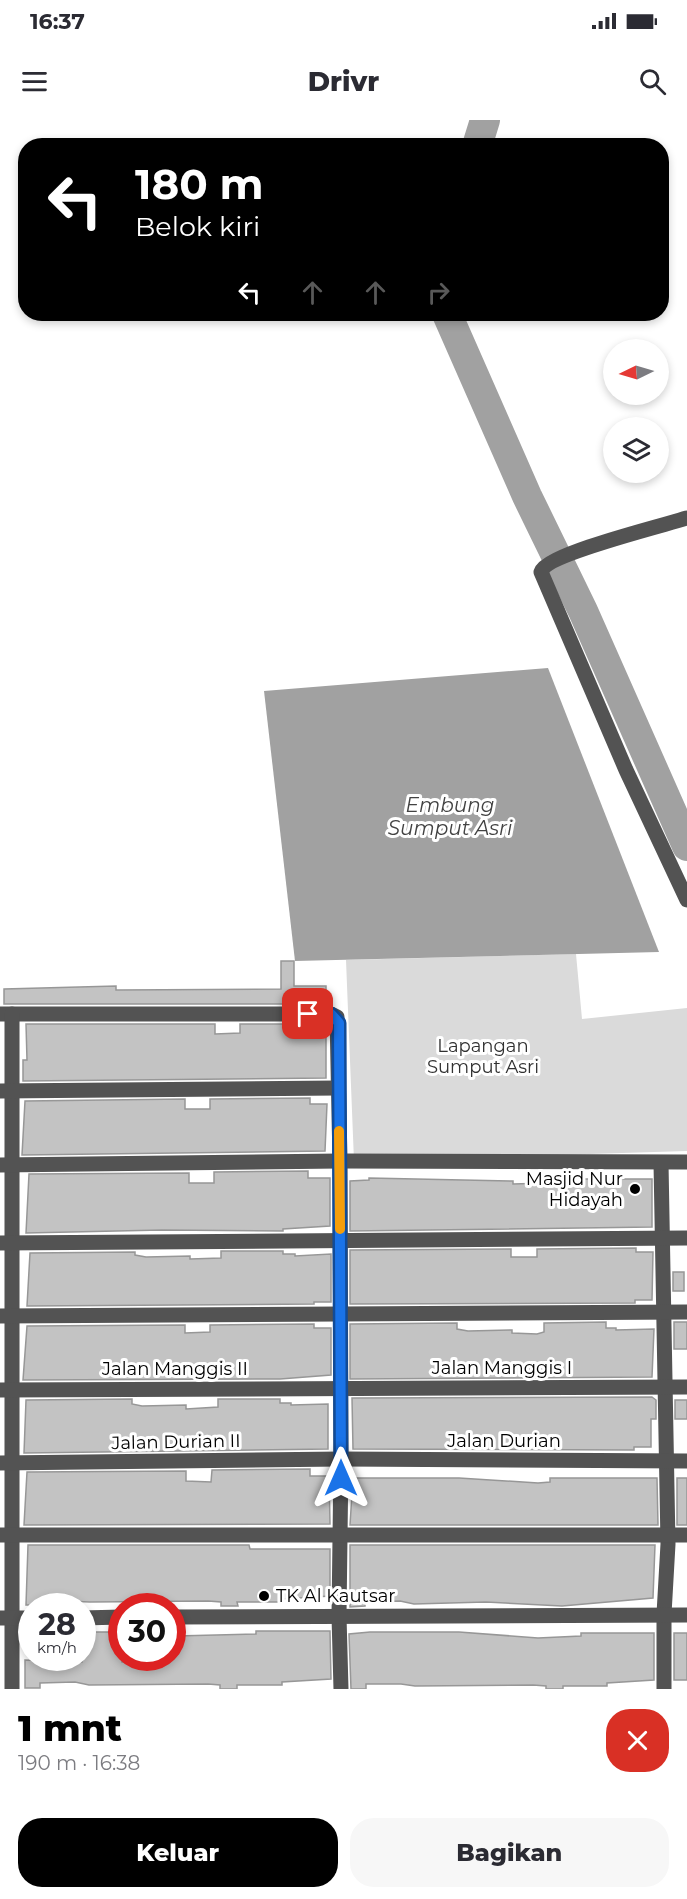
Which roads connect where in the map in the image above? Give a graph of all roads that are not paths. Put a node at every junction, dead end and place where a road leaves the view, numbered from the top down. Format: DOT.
graph roads {
  1 [pos="687,518"];
  2 [pos="687,900"];
  3 [pos="6,1014"];
  4 [pos="338,1088"];
  5 [pos="7,1091"];
  6 [pos="340,1161"];
  7 [pos="687,1162"];
  8 [pos="661,1163"];
  9 [pos="5,1165"];
  10 [pos="687,1238"];
  11 [pos="662,1239"];
  12 [pos="339,1241"];
  13 [pos="5,1243"];
  14 [pos="662,1312"];
  15 [pos="687,1312"];
  16 [pos="340,1314"];
  17 [pos="5,1316"];
  18 [pos="665,1387"];
  19 [pos="687,1387"];
  20 [pos="339,1388"];
  21 [pos="5,1390"];
  22 [pos="341,1459"];
  23 [pos="687,1461"];
  24 [pos="667,1462"];
  25 [pos="5,1463"];
  26 [pos="6,1535"];
  27 [pos="667,1535"];
  28 [pos="687,1535"];
  29 [pos="340,1536"];
  30 [pos="664,1614"];
  31 [pos="687,1615"];
  32 [pos="339,1616"];
  33 [pos="186,1617"];
  34 [pos="6,1618"];
  35 [pos="12,1689"];
  36 [pos="341,1689"];
  37 [pos="664,1689"];
  1 -- 2 [label="street"];
  3 -- 4 [label="street"];
  3 -- 5 [label="street"];
  4 -- 5 [label="street"];
  4 -- 6 [label="street"];
  5 -- 9 [label="street"];
  6 -- 8 [label="street"];
  6 -- 9 [label="street"];
  6 -- 12 [label="street"];
  7 -- 8 [label="street"];
  8 -- 11 [label="street"];
  9 -- 13 [label="street"];
  10 -- 11 [label="street"];
  11 -- 12 [label="street"];
  11 -- 14 [label="street"];
  12 -- 13 [label="street"];
  12 -- 16 [label="street"];
  13 -- 17 [label="street"];
  14 -- 15 [label="street"];
  14 -- 16 [label="street"];
  14 -- 18 [label="street"];
  16 -- 17 [label="street"];
  16 -- 20 [label="street"];
  17 -- 21 [label="street"];
  18 -- 19 [label="street, Jalan Manggis I"];
  18 -- 20 [label="street, Jalan Manggis I"];
  18 -- 24 [label="street"];
  20 -- 21 [label="street, Jalan Manggis II"];
  20 -- 22 [label="street"];
  21 -- 25 [label="street"];
  22 -- 24 [label="street, Jalan Durian"];
  22 -- 25 [label="street, Jalan Durian II"];
  22 -- 29 [label="street"];
  23 -- 24 [label="street, Jalan Durian"];
  24 -- 27 [label="street"];
  25 -- 26 [label="street"];
  26 -- 29 [label="street"];
  26 -- 34 [label="street"];
  27 -- 28 [label="street"];
  27 -- 29 [label="street"];
  27 -- 30 [label="street"];
  29 -- 32 [label="street"];
  30 -- 31 [label="street"];
  30 -- 32 [label="street"];
  30 -- 37 [label="street"];
  32 -- 33 [label="street"];
  32 -- 36 [label="street"];
  34 -- 35 [label="street"];
}
